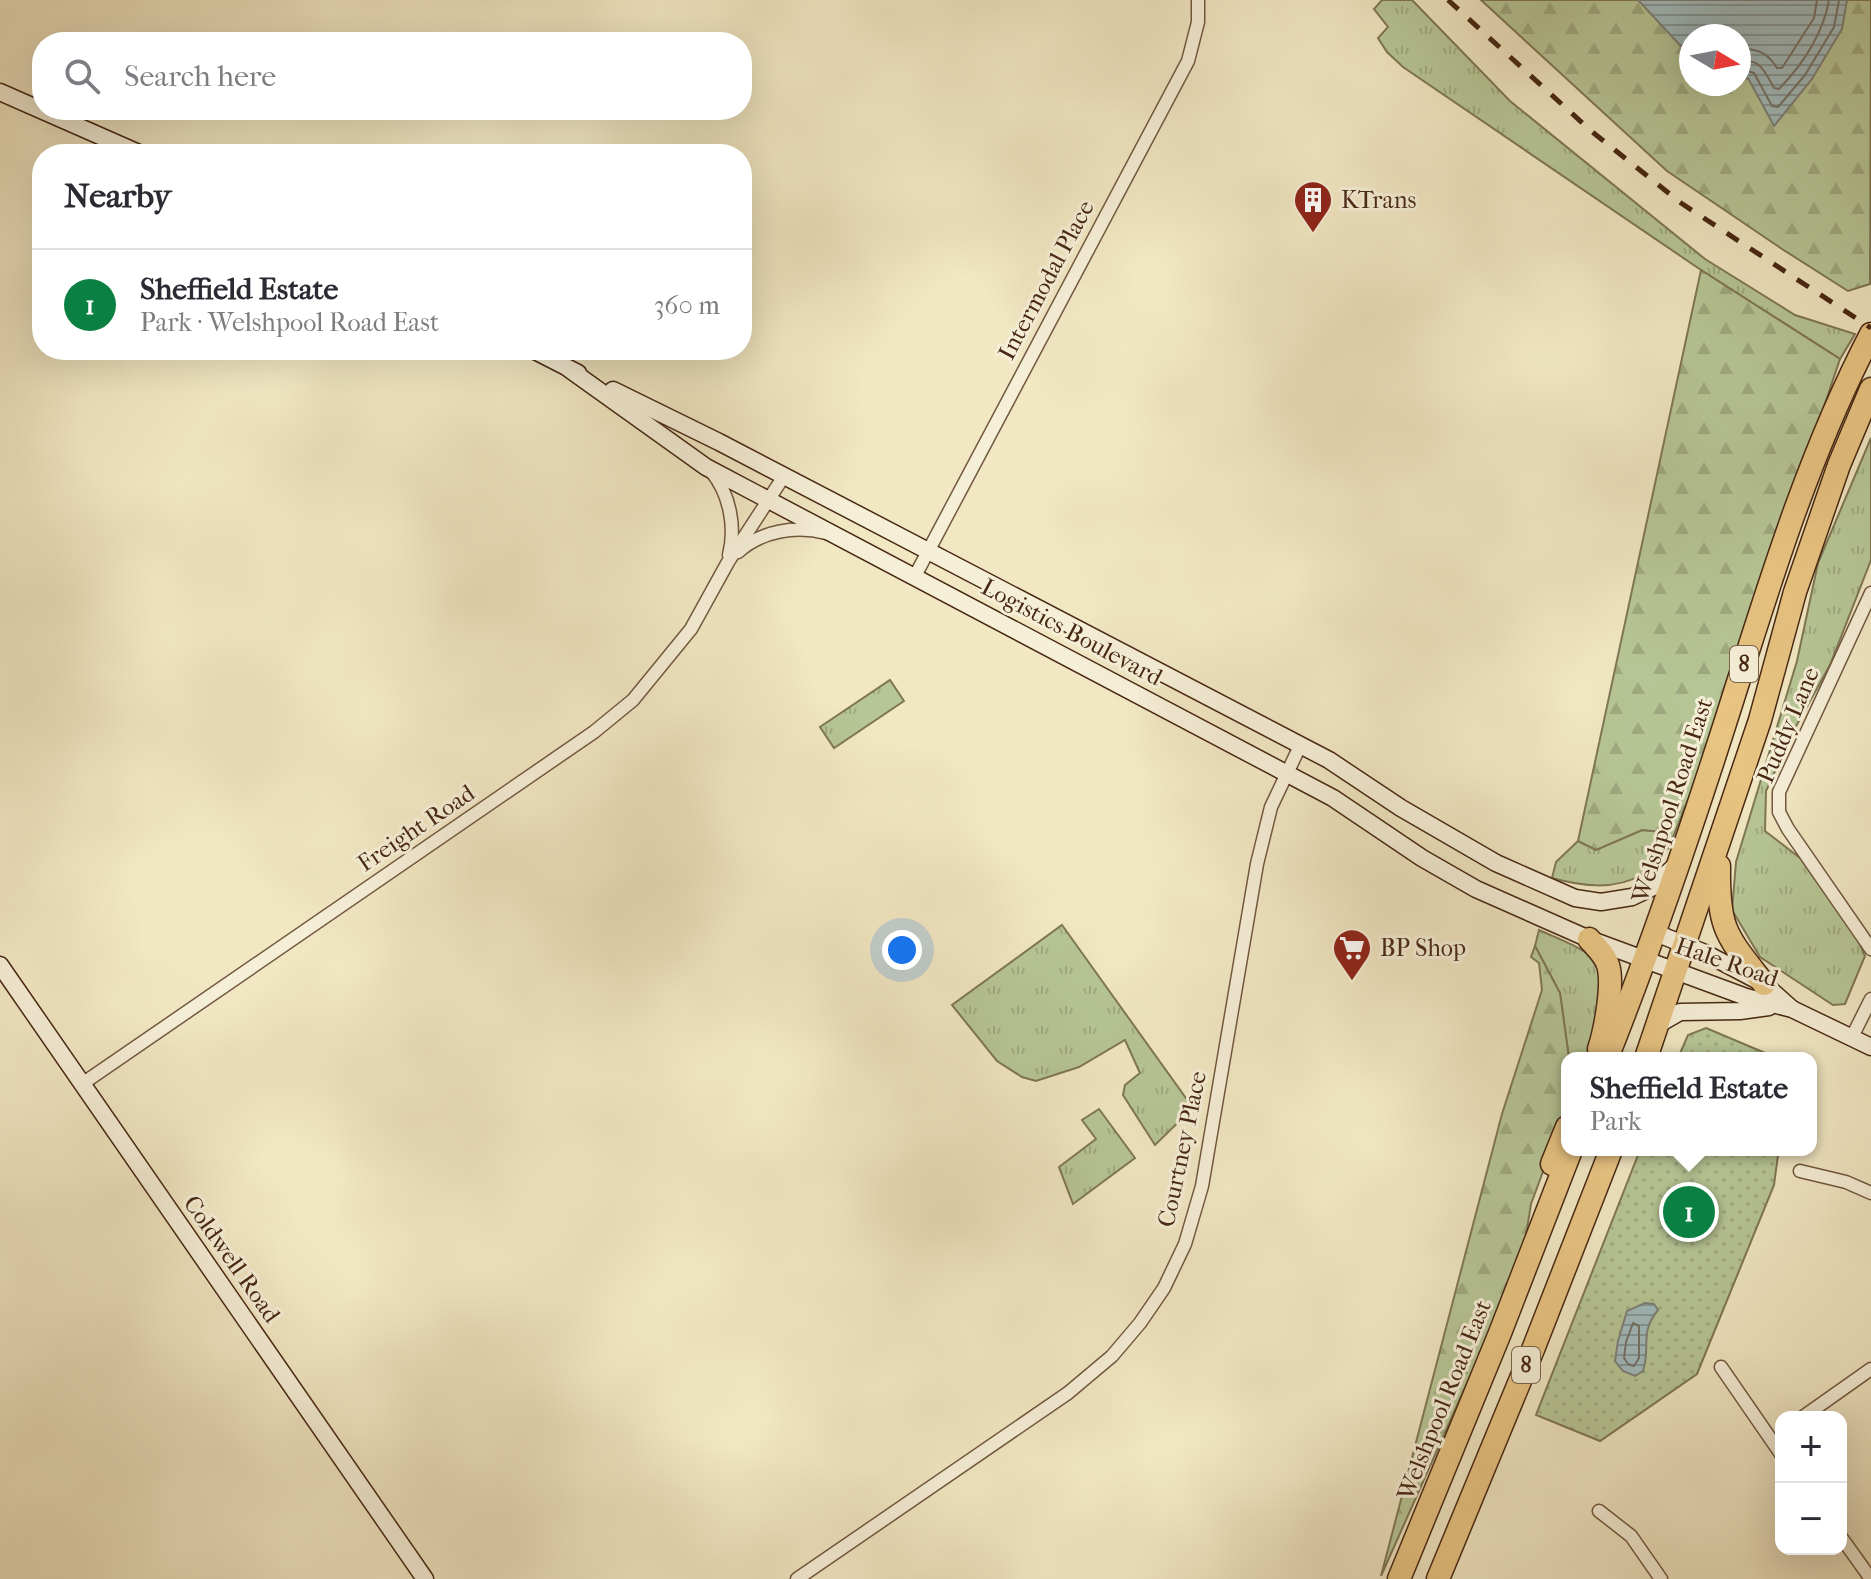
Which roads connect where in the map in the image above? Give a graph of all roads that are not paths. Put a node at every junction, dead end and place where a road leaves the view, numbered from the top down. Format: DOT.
graph roads {
  1 [pos="1198,0"];
  2 [pos="0,92"];
  3 [pos="32,106"];
  4 [pos="64,120"];
  5 [pos="118,144"];
  6 [pos="1871,334"];
  7 [pos="552,360"];
  8 [pos="569,369"];
  9 [pos="1871,389"];
  10 [pos="709,468"];
  11 [pos="784,476"];
  12 [pos="771,500"];
  13 [pos="848,540"];
  14 [pos="926,552"];
  15 [pos="728,562"];
  16 [pos="915,576"];
  17 [pos="1871,593"];
  18 [pos="1300,746"];
  19 [pos="1285,774"];
  20 [pos="1719,844"];
  21 [pos="1681,859"];
  22 [pos="1656,933"];
  23 [pos="1589,939"];
  24 [pos="1686,945"];
  25 [pos="1871,949"];
  26 [pos="1647,959"];
  27 [pos="0,965"];
  28 [pos="1677,970"];
  29 [pos="1764,984"];
  30 [pos="1871,999"];
  31 [pos="1785,1007"];
  32 [pos="1659,1024"];
  33 [pos="1852,1037"];
  34 [pos="1871,1047"];
  35 [pos="1597,1052"];
  36 [pos="1609,1052"];
  37 [pos="1648,1052"];
  38 [pos="82,1084"];
  39 [pos="1561,1142"];
  40 [pos="1569,1156"];
  41 [pos="1609,1156"];
  42 [pos="1800,1171"];
  43 [pos="1871,1193"];
  44 [pos="1535,1242"];
  45 [pos="1721,1367"];
  46 [pos="1871,1369"];
  47 [pos="1812,1411"];
  48 [pos="1775,1435"];
  49 [pos="1599,1511"];
  50 [pos="1847,1545"];
  51 [pos="425,1579"];
  52 [pos="797,1579"];
  53 [pos="1399,1579"];
  54 [pos="1438,1579"];
  55 [pos="1661,1579"];
  56 [pos="1871,1579"];
  1 -- 14 [label="street, Intermodal Place"];
  2 -- 3 [label="street"];
  4 -- 5 [label="street"];
  6 -- 21 [label="highway, Welshpool Road East / 8"];
  7 -- 8 [label="street, Logistics Boulevard"];
  8 -- 10 [label="street, Logistics Boulevard"];
  8 -- 11 [label="street, Logistics Boulevard"];
  9 -- 20 [label="highway, 8"];
  10 -- 12 [label="street, Logistics Boulevard"];
  10 -- 15 [label="street, Freight Road"];
  11 -- 12 [label="street, Freight Road"];
  11 -- 14 [label="street, Logistics Boulevard"];
  12 -- 13 [label="street, Logistics Boulevard"];
  12 -- 15 [label="street, Freight Road"];
  13 -- 15 [label="street, Freight Road"];
  13 -- 16 [label="street, Logistics Boulevard"];
  14 -- 16 [label="street, Intermodal Place"];
  14 -- 18 [label="street, Logistics Boulevard"];
  15 -- 38 [label="street, Freight Road"];
  16 -- 19 [label="street, Logistics Boulevard"];
  17 -- 25 [label="street, Puddy Lane"];
  18 -- 19 [label="street, Courtney Place"];
  18 -- 21 [label="street, Logistics Boulevard"];
  19 -- 23 [label="street, Logistics Boulevard"];
  19 -- 52 [label="street, Courtney Place"];
  20 -- 24 [label="highway, 8"];
  20 -- 29 [label="highway"];
  21 -- 22 [label="highway, Welshpool Road East / 8"];
  22 -- 24 [label="street, Hale Road"];
  22 -- 26 [label="highway, Welshpool Road East / 8"];
  23 -- 26 [label="street, Hale Road"];
  23 -- 35 [label="highway"];
  24 -- 28 [label="highway, 8"];
  24 -- 29 [label="street, Hale Road"];
  26 -- 28 [label="street, Hale Road"];
  26 -- 36 [label="highway, Welshpool Road East / 8"];
  27 -- 38 [label="street, Coldwell Road"];
  28 -- 31 [label="street, Hale Road"];
  28 -- 32 [label="highway, 8"];
  29 -- 31 [label="street, Hale Road"];
  30 -- 33 [label="street"];
  31 -- 32 [label="street"];
  31 -- 33 [label="street, Hale Road"];
  32 -- 37 [label="highway, 8"];
  33 -- 34 [label="street, Hale Road"];
  38 -- 51 [label="street, Coldwell Road"];
  39 -- 44 [label="highway, 8"];
  40 -- 44 [label="highway, Welshpool Road East / 8"];
  41 -- 54 [label="highway, 8"];
  42 -- 43 [label="street"];
  44 -- 53 [label="highway, Welshpool Road East / 8"];
  45 -- 48 [label="street"];
  46 -- 47 [label="street"];
  49 -- 55 [label="street"];
  50 -- 56 [label="street"];
}
